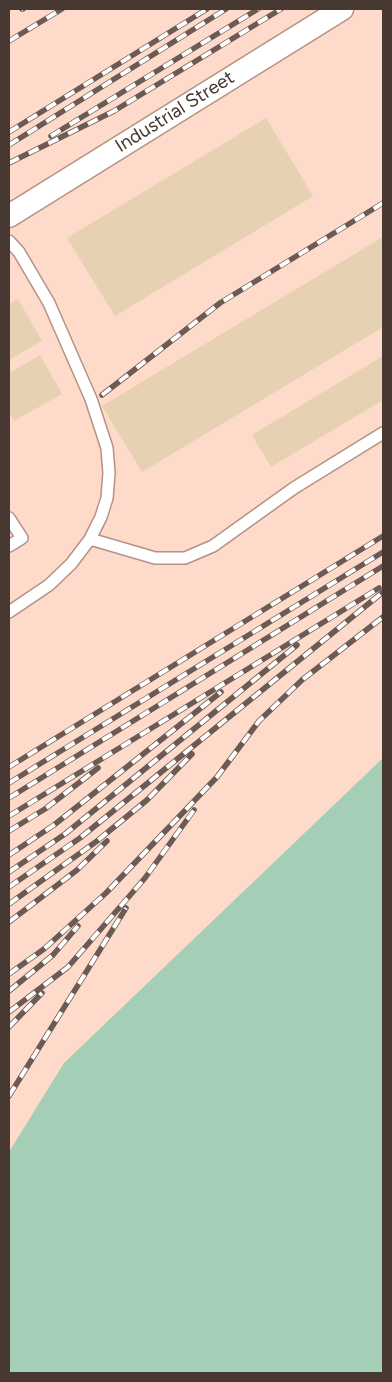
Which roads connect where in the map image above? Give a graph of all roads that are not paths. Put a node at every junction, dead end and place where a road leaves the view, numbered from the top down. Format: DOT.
graph roads {
  1 [pos="342,9"];
  2 [pos="9,216"];
  3 [pos="9,241"];
  4 [pos="383,433"];
  5 [pos="9,518"];
  6 [pos="90,539"];
  7 [pos="9,546"];
  8 [pos="9,612"];
  1 -- 2 [label="street, Industrial Street"];
  3 -- 6 [label="lane"];
  4 -- 6 [label="lane"];
  5 -- 7 [label="lane"];
  6 -- 8 [label="lane"];
}
